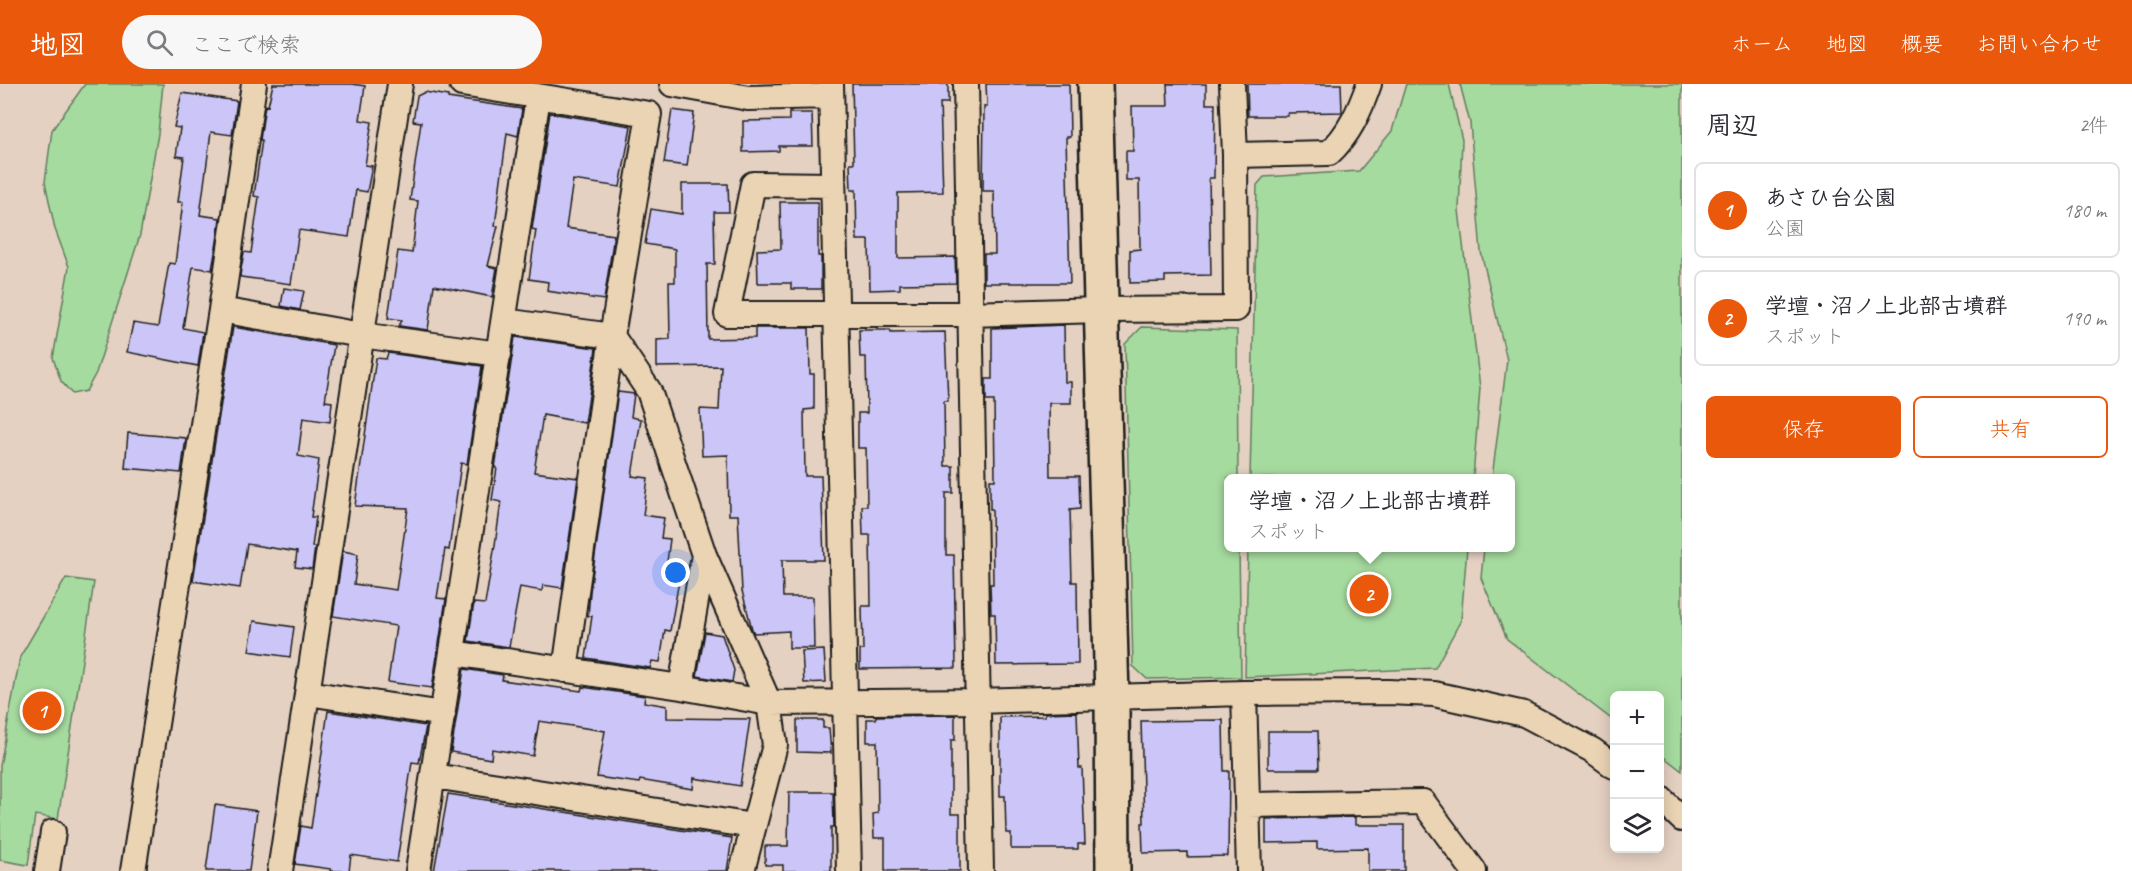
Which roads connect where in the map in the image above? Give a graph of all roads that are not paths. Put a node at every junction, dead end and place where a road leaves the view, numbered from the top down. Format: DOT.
graph roads {
  1 [pos="254,84"];
  2 [pos="400,84"];
  3 [pos="462,84"];
  4 [pos="672,84"];
  5 [pos="966,84"];
  6 [pos="1095,84"];
  7 [pos="1232,84"];
  8 [pos="1369,84"];
  9 [pos="831,90"];
  10 [pos="538,97"];
  11 [pos="1235,155"];
  12 [pos="832,185"];
  13 [pos="221,310"];
  14 [pos="1101,310"];
  15 [pos="837,314"];
  16 [pos="970,314"];
  17 [pos="504,321"];
  18 [pos="361,334"];
  19 [pos="612,336"];
  20 [pos="499,354"];
  21 [pos="704,555"];
  22 [pos="453,653"];
  23 [pos="565,670"];
  24 [pos="681,687"];
  25 [pos="308,693"];
  26 [pos="1244,693"];
  27 [pos="1112,697"];
  28 [pos="977,701"];
  29 [pos="845,702"];
  30 [pos="769,703"];
  31 [pos="443,714"];
  32 [pos="1610,763"];
  33 [pos="434,776"];
  34 [pos="1660,799"];
  35 [pos="1248,805"];
  36 [pos="1682,819"];
  37 [pos="753,826"];
  38 [pos="53,832"];
  39 [pos="47,871"];
  40 [pos="133,871"];
  41 [pos="280,871"];
  42 [pos="418,871"];
  43 [pos="742,871"];
  44 [pos="849,871"];
  45 [pos="981,871"];
  46 [pos="1113,871"];
  47 [pos="1249,871"];
  48 [pos="1474,871"];
  1 -- 13 [label="street"];
  2 -- 18 [label="street"];
  3 -- 10 [label="street"];
  4 -- 9 [label="street"];
  5 -- 16 [label="street"];
  6 -- 14 [label="street"];
  7 -- 11 [label="street"];
  8 -- 11 [label="street"];
  9 -- 12 [label="street"];
  10 -- 17 [label="street"];
  10 -- 19 [label="street"];
  11 -- 14 [label="street"];
  12 -- 15 [label="street"];
  12 -- 15 [label="street"];
  13 -- 18 [label="street"];
  13 -- 40 [label="street"];
  14 -- 16 [label="street"];
  14 -- 27 [label="street"];
  15 -- 16 [label="street"];
  15 -- 29 [label="street"];
  16 -- 28 [label="street"];
  17 -- 19 [label="street"];
  17 -- 20 [label="street"];
  18 -- 20 [label="street"];
  18 -- 25 [label="street"];
  19 -- 21 [label="street"];
  19 -- 23 [label="street"];
  20 -- 22 [label="street"];
  21 -- 24 [label="street"];
  21 -- 30 [label="street"];
  22 -- 23 [label="street"];
  22 -- 31 [label="street"];
  23 -- 24 [label="street"];
  24 -- 30 [label="street"];
  25 -- 31 [label="street"];
  25 -- 41 [label="street"];
  26 -- 27 [label="street"];
  26 -- 32 [label="street"];
  26 -- 35 [label="street"];
  27 -- 28 [label="street"];
  27 -- 46 [label="street"];
  28 -- 29 [label="street"];
  28 -- 45 [label="street"];
  29 -- 30 [label="street"];
  29 -- 44 [label="street"];
  30 -- 37 [label="street"];
  31 -- 33 [label="street"];
  33 -- 37 [label="street"];
  33 -- 42 [label="street"];
  34 -- 36 [label="street"];
  35 -- 47 [label="street"];
  35 -- 48 [label="street"];
  37 -- 43 [label="street"];
  38 -- 39 [label="street"];
}
